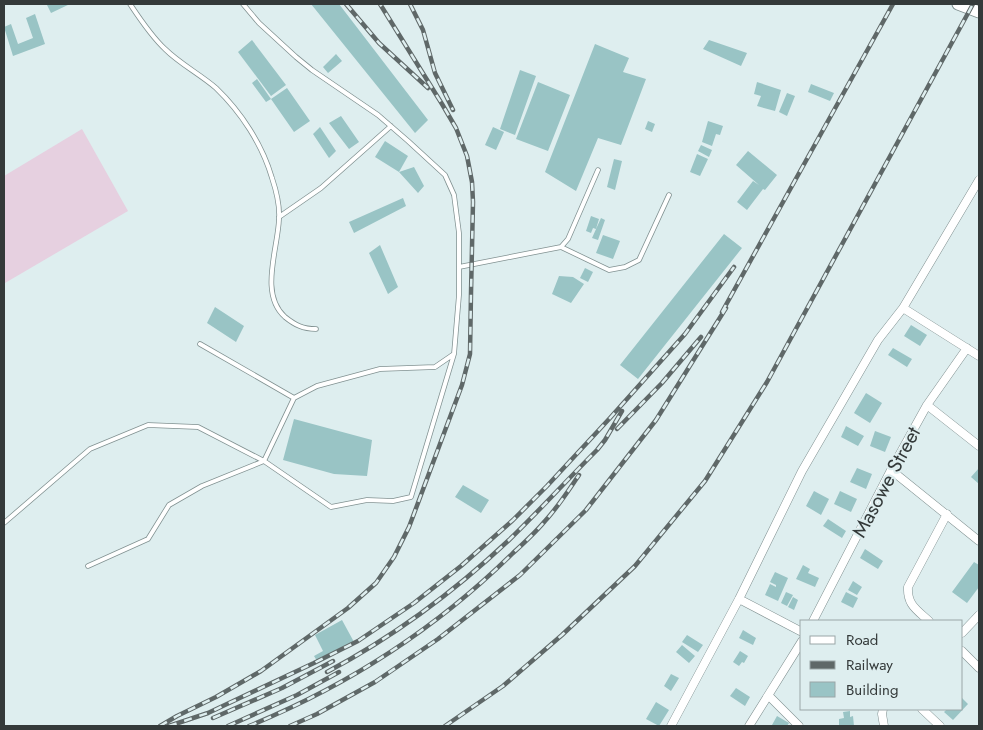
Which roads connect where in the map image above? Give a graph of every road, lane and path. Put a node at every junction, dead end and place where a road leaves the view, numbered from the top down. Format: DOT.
graph roads {
  1 [pos="130,4"];
  2 [pos="243,4"];
  3 [pos="958,4"];
  4 [pos="979,12"];
  5 [pos="391,126"];
  6 [pos="598,170"];
  7 [pos="979,180"];
  8 [pos="669,195"];
  9 [pos="279,217"];
  10 [pos="560,247"];
  11 [pos="459,267"];
  12 [pos="903,308"];
  13 [pos="316,330"];
  14 [pos="200,344"];
  15 [pos="967,348"];
  16 [pos="454,354"];
  17 [pos="979,356"];
  18 [pos="294,398"];
  19 [pos="927,405"];
  20 [pos="979,446"];
  21 [pos="264,461"];
  22 [pos="890,470"];
  23 [pos="947,514"];
  24 [pos="4,523"];
  25 [pos="979,541"];
  26 [pos="88,566"];
  27 [pos="739,599"];
  28 [pos="979,615"];
  29 [pos="814,620"];
  30 [pos="928,620"];
  31 [pos="800,631"];
  32 [pos="963,632"];
  33 [pos="800,644"];
  34 [pos="963,653"];
  35 [pos="979,668"];
  36 [pos="769,696"];
  37 [pos="883,710"];
  38 [pos="923,710"];
  39 [pos="932,719"];
  40 [pos="671,726"];
  41 [pos="749,726"];
  42 [pos="799,726"];
  43 [pos="884,726"];
  44 [pos="926,726"];
  45 [pos="940,726"];
  1 -- 9 [label="lane"];
  2 -- 5 [label="lane"];
  3 -- 4 [label="street"];
  5 -- 9 [label="lane"];
  5 -- 11 [label="lane"];
  6 -- 10 [label="lane"];
  7 -- 12 [label="street"];
  8 -- 10 [label="lane"];
  9 -- 13 [label="lane"];
  10 -- 11 [label="lane"];
  11 -- 16 [label="lane"];
  12 -- 15 [label="street"];
  12 -- 27 [label="street"];
  14 -- 18 [label="lane"];
  15 -- 17 [label="street"];
  15 -- 19 [label="street, Masowe Street"];
  16 -- 18 [label="lane"];
  16 -- 21 [label="lane"];
  18 -- 21 [label="lane"];
  19 -- 20 [label="street"];
  19 -- 22 [label="street, Masowe Street"];
  21 -- 24 [label="lane"];
  21 -- 26 [label="lane"];
  22 -- 23 [label="street"];
  22 -- 29 [label="street, Masowe Street"];
  23 -- 25 [label="street"];
  23 -- 30 [label="street"];
  27 -- 31 [label="street"];
  27 -- 40 [label="street"];
  28 -- 32 [label="street"];
  33 -- 36 [label="street"];
  34 -- 35 [label="street"];
  36 -- 41 [label="street"];
  36 -- 42 [label="street"];
  37 -- 43 [label="street"];
  38 -- 39 [label="street"];
  39 -- 44 [label="street"];
  39 -- 45 [label="street"];
}
